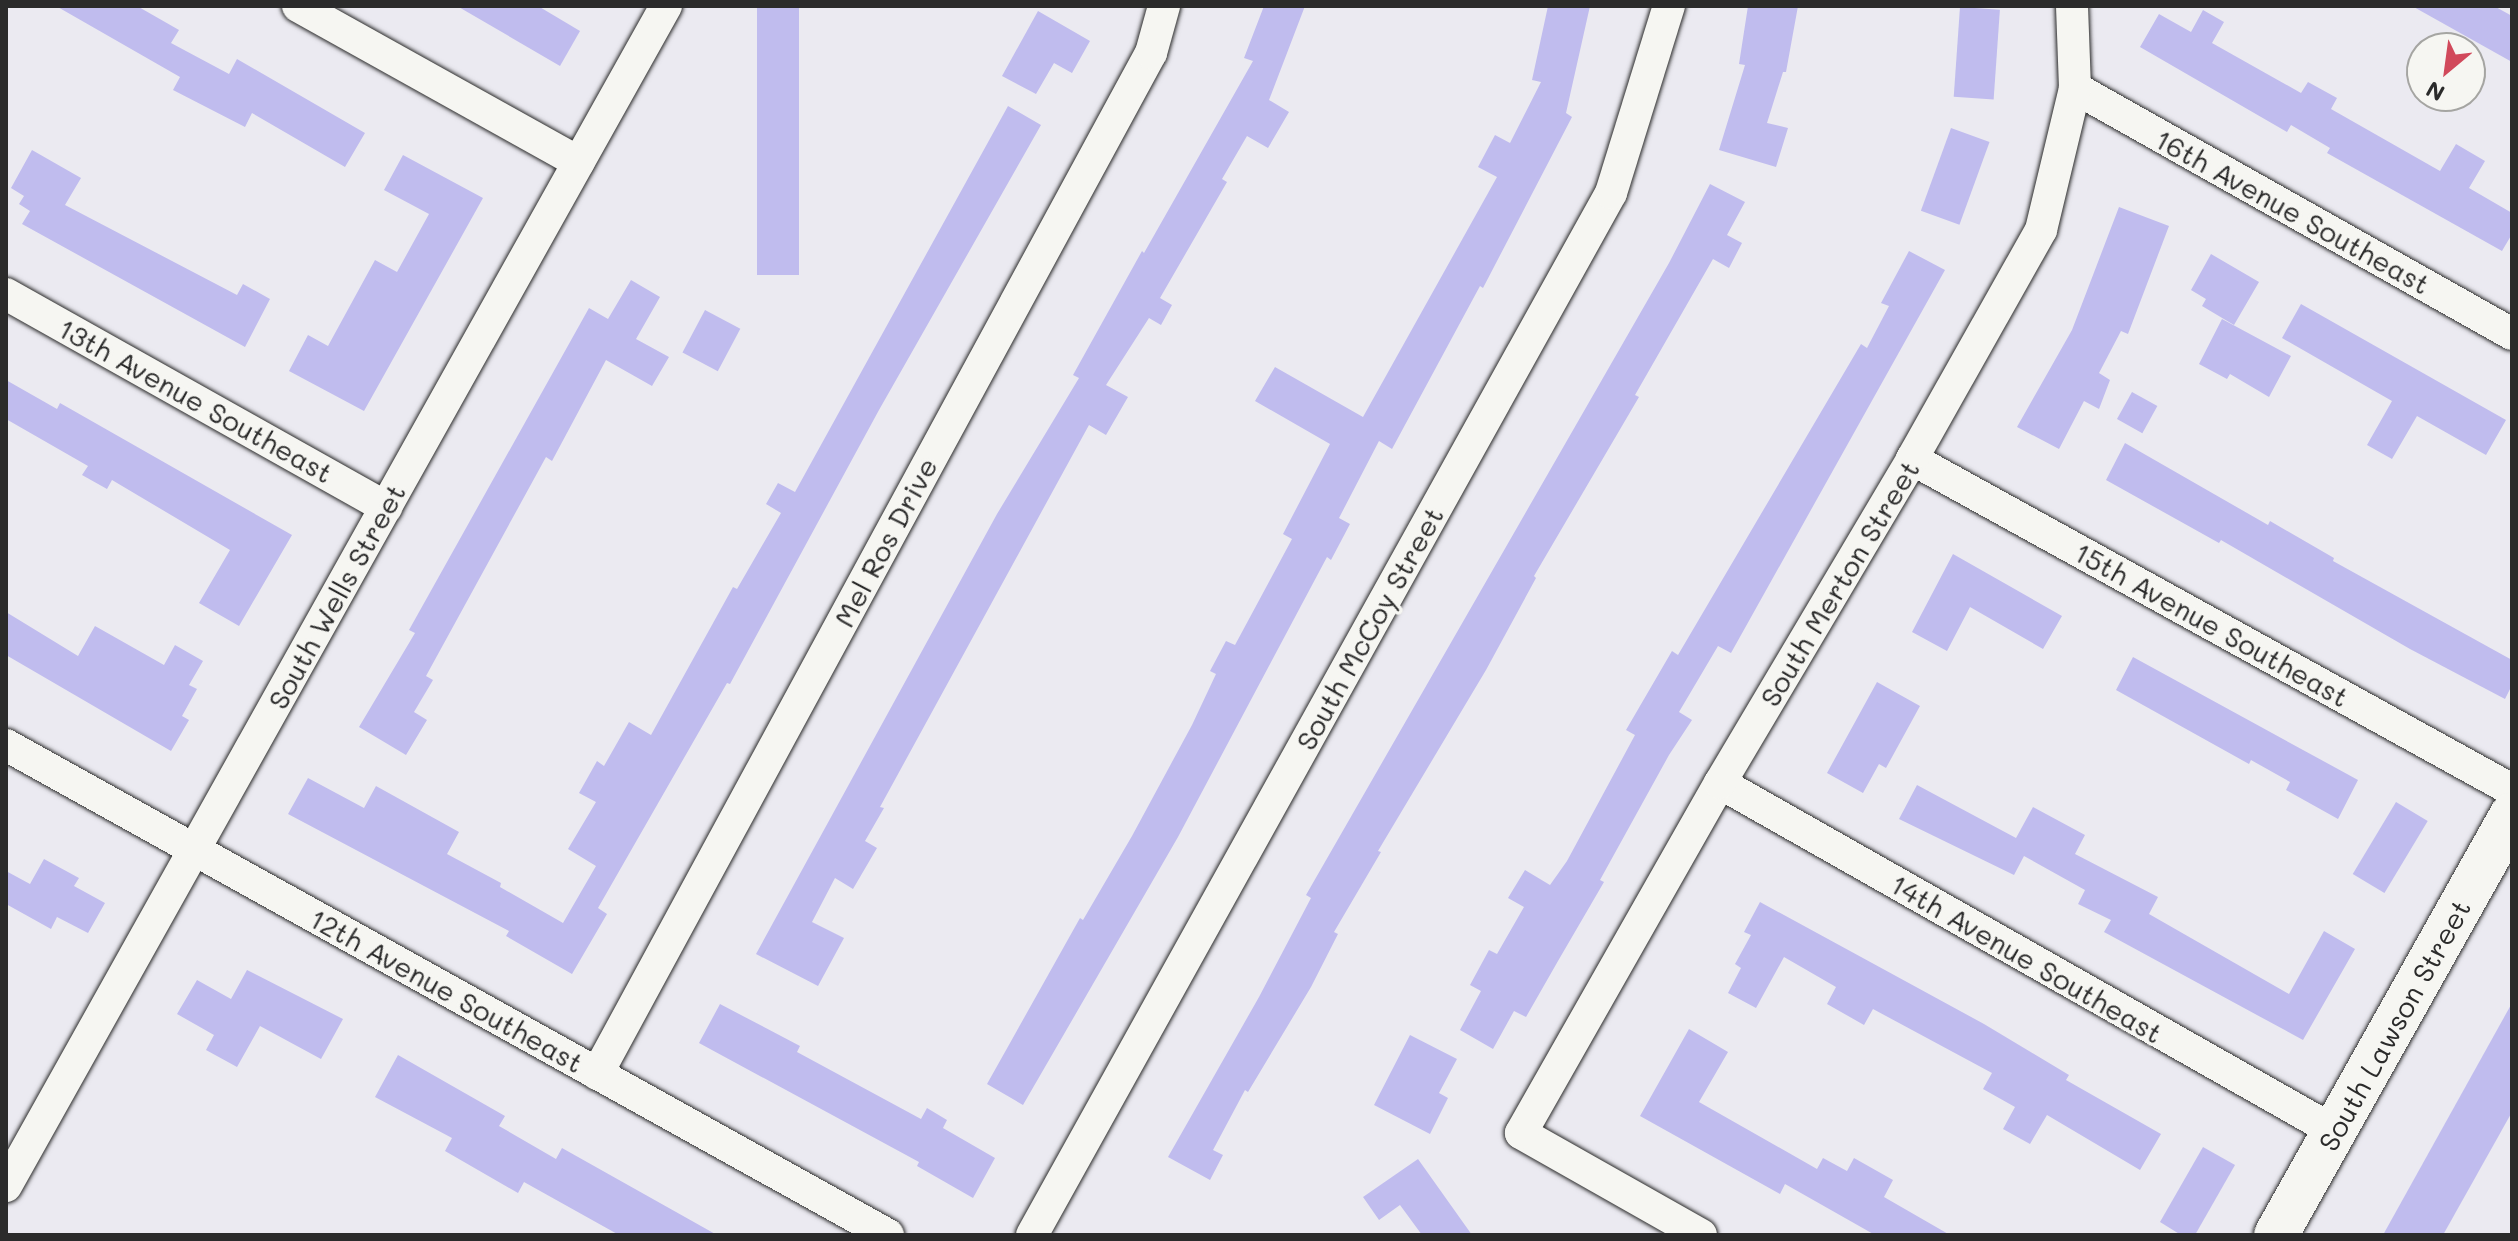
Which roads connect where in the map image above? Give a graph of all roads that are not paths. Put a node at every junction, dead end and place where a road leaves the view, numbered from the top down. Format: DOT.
graph roads {
  1 [pos="298,6"];
  2 [pos="666,6"];
  3 [pos="1164,6"];
  4 [pos="1669,6"];
  5 [pos="2072,6"];
  6 [pos="2075,88"];
  7 [pos="578,162"];
  8 [pos="6,294"];
  9 [pos="2512,334"];
  10 [pos="1912,459"];
  11 [pos="386,507"];
  12 [pos="6,745"];
  13 [pos="1720,783"];
  14 [pos="2512,790"];
  15 [pos="2507,836"];
  16 [pos="195,850"];
  17 [pos="597,1074"];
  18 [pos="2334,1131"];
  19 [pos="6,1186"];
  20 [pos="888,1235"];
  21 [pos="1032,1235"];
  22 [pos="1701,1235"];
  23 [pos="2276,1235"];
  1 -- 7 [label="street"];
  2 -- 7 [label="street, South Wells Street"];
  3 -- 17 [label="street, Mel Ros Drive"];
  4 -- 21 [label="street, South McCoy Street"];
  5 -- 6 [label="street, South Merton Street"];
  6 -- 9 [label="street, 16th Avenue Southeast"];
  6 -- 10 [label="street, South Merton Street"];
  7 -- 11 [label="street, South Wells Street"];
  8 -- 11 [label="street, 13th Avenue Southeast"];
  10 -- 13 [label="street, South Merton Street"];
  10 -- 14 [label="street, 15th Avenue Southeast"];
  11 -- 16 [label="street, South Wells Street"];
  12 -- 16 [label="street, 12th Avenue Southeast"];
  13 -- 18 [label="street, 14th Avenue Southeast"];
  13 -- 22 [label="street, South Merton Street"];
  15 -- 18 [label="street, South Lawson Street"];
  16 -- 17 [label="street, 12th Avenue Southeast"];
  16 -- 19 [label="street, South Wells Street"];
  17 -- 20 [label="street, 12th Avenue Southeast"];
  18 -- 23 [label="street, South Lawson Street"];
}
